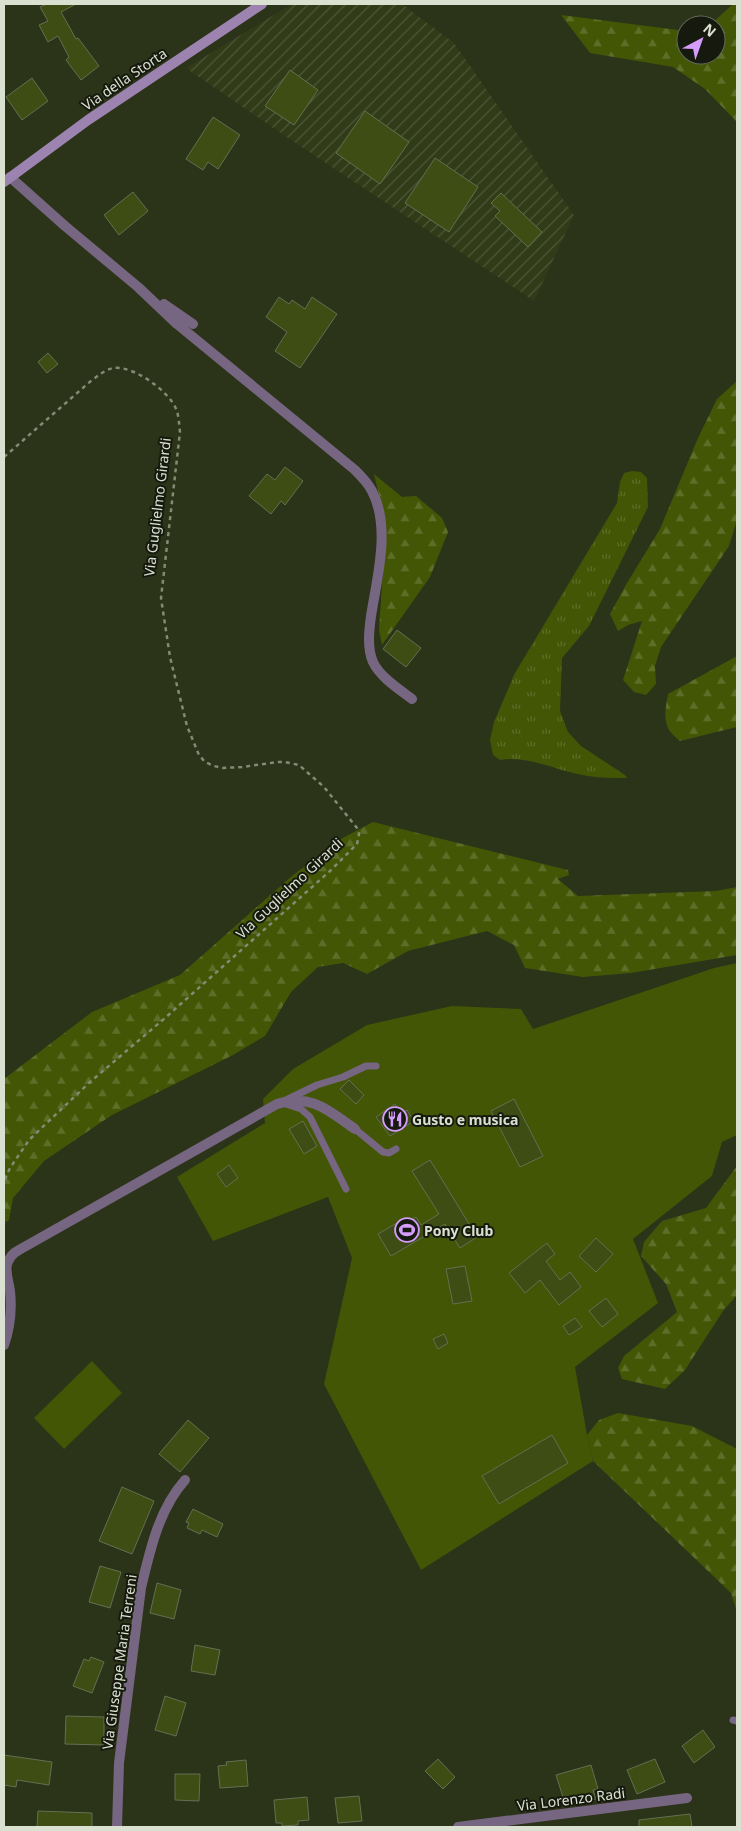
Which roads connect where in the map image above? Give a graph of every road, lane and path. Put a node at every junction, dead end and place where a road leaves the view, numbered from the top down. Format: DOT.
graph roads {
  1 [pos="262,4"];
  2 [pos="250,7"];
  3 [pos="7,180"];
  4 [pos="138,287"];
  5 [pos="193,324"];
  6 [pos="4,457"];
  7 [pos="412,699"];
  8 [pos="376,1066"];
  9 [pos="281,1103"];
  10 [pos="355,1129"];
  11 [pos="396,1149"];
  12 [pos="4,1181"];
  13 [pos="346,1189"];
  14 [pos="4,1345"];
  15 [pos="185,1480"];
  16 [pos="687,1798"];
  17 [pos="117,1827"];
  18 [pos="458,1827"];
  1 -- 2 [label="main road, Via della Storta"];
  2 -- 3 [label="main road, Via della Storta"];
  3 -- 4 [label="street"];
  4 -- 5 [label="street"];
  4 -- 7 [label="street"];
  6 -- 12 [label="path, Via Guglielmo Girardi"];
  8 -- 9 [label="lane"];
  9 -- 10 [label="street"];
  9 -- 13 [label="lane"];
  9 -- 14 [label="street"];
  10 -- 11 [label="lane"];
  15 -- 17 [label="street, Via Giuseppe Maria Terreni"];
  16 -- 18 [label="street, Via Lorenzo Radi"];
}
